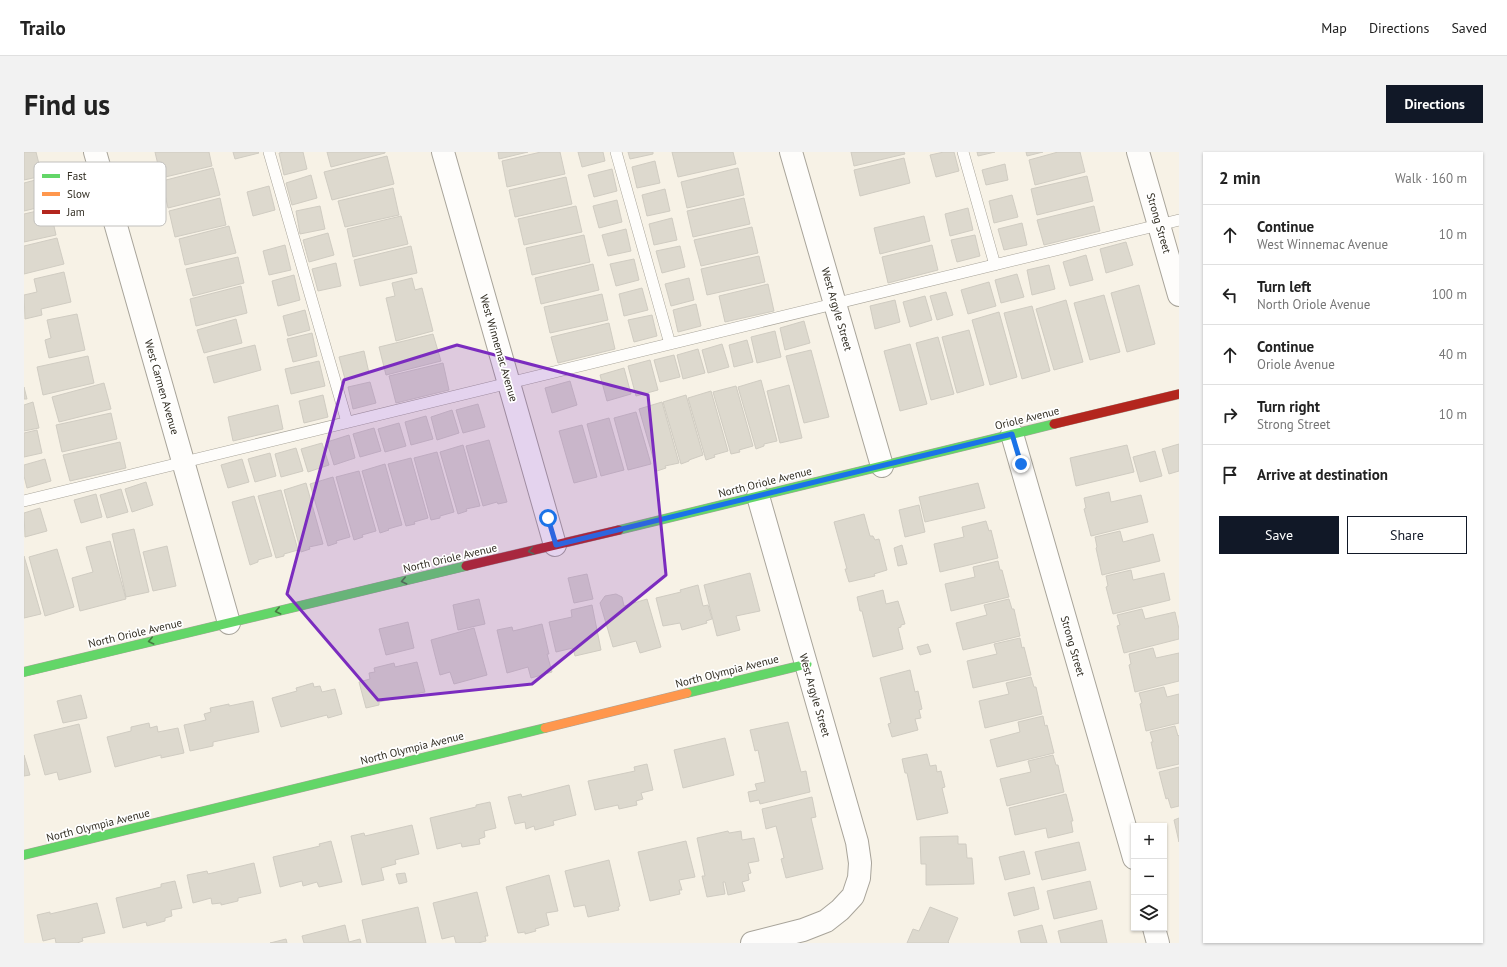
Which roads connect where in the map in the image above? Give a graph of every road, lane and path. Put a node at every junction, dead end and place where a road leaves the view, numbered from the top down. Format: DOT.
graph roads {
  1 [pos="95,152"];
  2 [pos="269,152"];
  3 [pos="443,152"];
  4 [pos="616,152"];
  5 [pos="791,152"];
  6 [pos="963,152"];
  7 [pos="1138,152"];
  8 [pos="98,162"];
  9 [pos="1169,223"];
  10 [pos="116,226"];
  11 [pos="996,265"];
  12 [pos="1179,295"];
  13 [pos="835,304"];
  14 [pos="670,344"];
  15 [pos="509,383"];
  16 [pos="1179,394"];
  17 [pos="347,422"];
  18 [pos="1012,434"];
  19 [pos="184,462"];
  20 [pos="882,466"];
  21 [pos="758,496"];
  22 [pos="24,501"];
  23 [pos="556,545"];
  24 [pos="229,623"];
  25 [pos="807,664"];
  26 [pos="24,672"];
  27 [pos="1131,848"];
  28 [pos="24,855"];
  29 [pos="1155,931"];
  30 [pos="752,943"];
  31 [pos="1158,943"];
  1 -- 8 [label="street, West Carmen Avenue"];
  2 -- 17 [label="lane"];
  3 -- 15 [label="street, West Winnemac Avenue"];
  4 -- 14 [label="lane"];
  5 -- 13 [label="street, West Argyle Street"];
  6 -- 11 [label="lane"];
  7 -- 9 [label="street, Strong Street"];
  9 -- 11 [label="lane"];
  9 -- 12 [label="street, Strong Street"];
  10 -- 19 [label="street, West Carmen Avenue"];
  11 -- 13 [label="lane"];
  13 -- 14 [label="lane"];
  13 -- 20 [label="street, West Argyle Street"];
  14 -- 15 [label="lane"];
  15 -- 17 [label="lane"];
  15 -- 23 [label="street, West Winnemac Avenue"];
  16 -- 18 [label="street, Oriole Avenue"];
  17 -- 19 [label="lane"];
  18 -- 20 [label="street, Oriole Avenue"];
  18 -- 27 [label="street, Strong Street"];
  19 -- 22 [label="lane"];
  19 -- 24 [label="street, West Carmen Avenue"];
  20 -- 21 [label="street, North Oriole Avenue"];
  21 -- 23 [label="street, North Oriole Avenue"];
  21 -- 25 [label="street, West Argyle Street"];
  23 -- 24 [label="street, North Oriole Avenue, one-way"];
  24 -- 26 [label="street, North Oriole Avenue, one-way"];
  25 -- 28 [label="street, North Olympia Avenue"];
  25 -- 30 [label="street, West Argyle Street"];
  29 -- 31 [label="street"];
}
